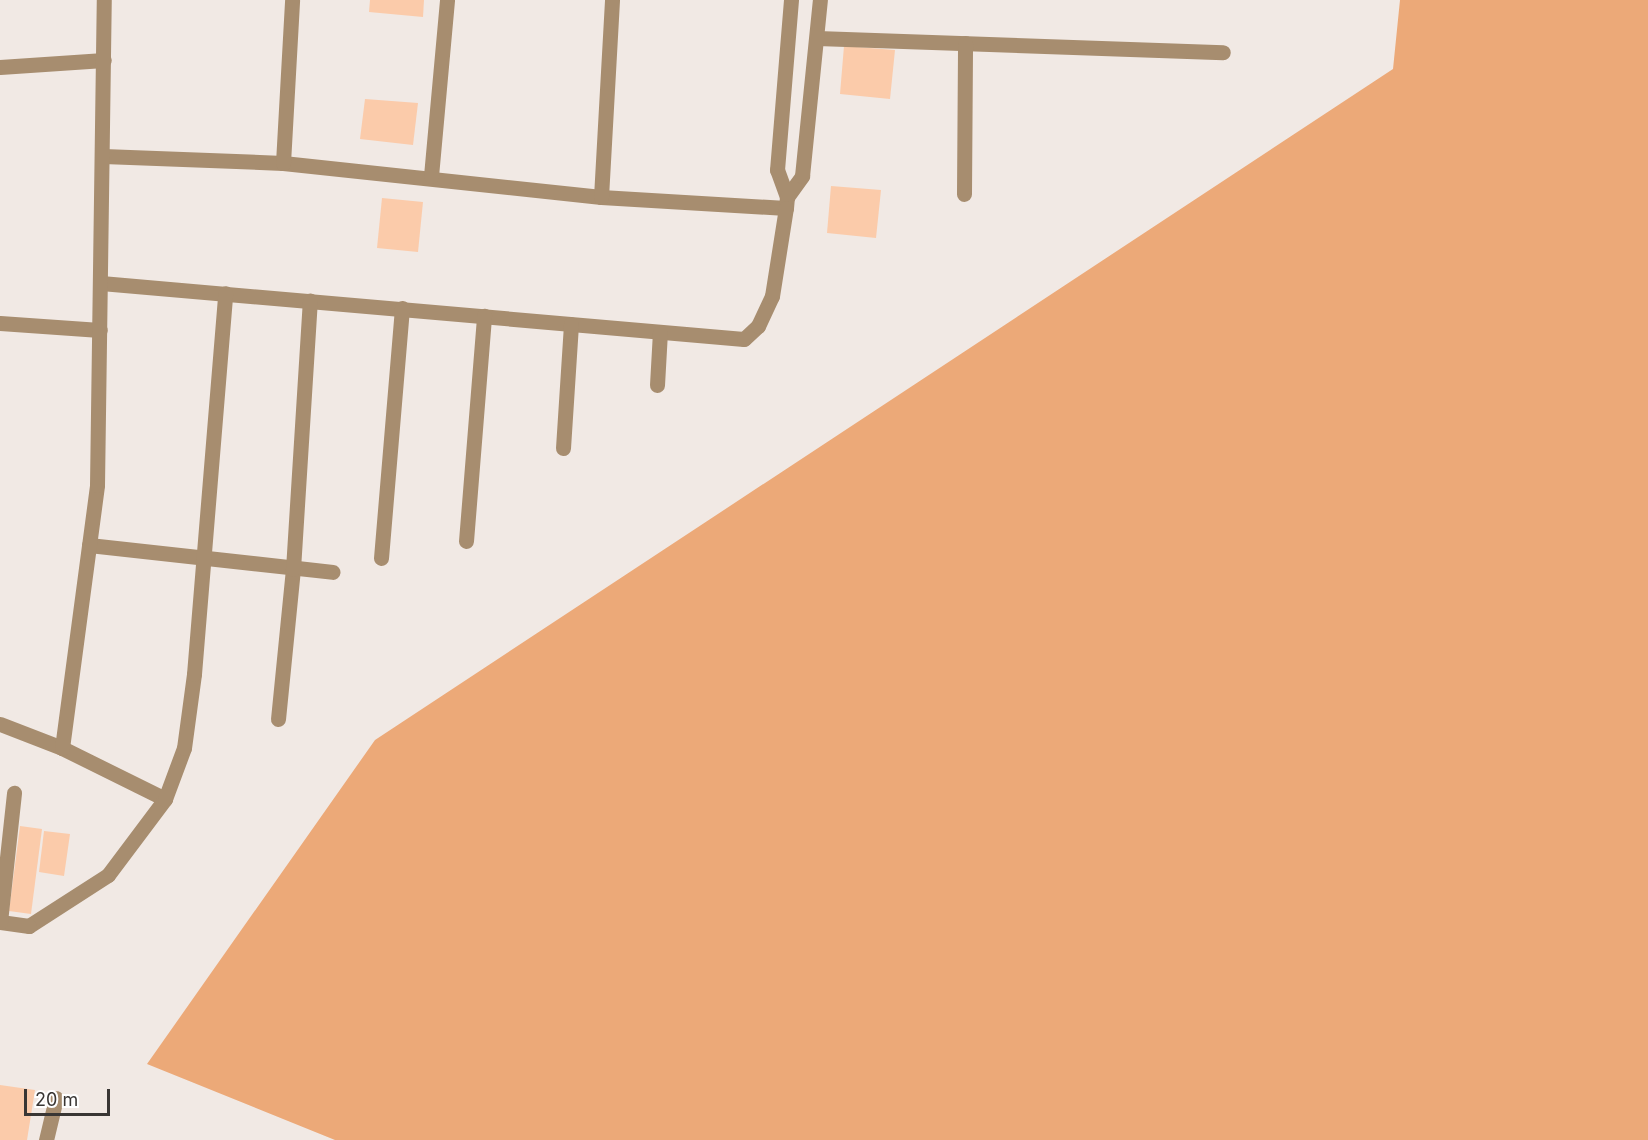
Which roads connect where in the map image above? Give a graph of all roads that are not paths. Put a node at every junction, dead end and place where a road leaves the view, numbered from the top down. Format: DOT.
graph roads {
  1 [pos="104,0"];
  2 [pos="292,0"];
  3 [pos="447,0"];
  4 [pos="612,0"];
  5 [pos="791,0"];
  6 [pos="820,0"];
  7 [pos="817,38"];
  8 [pos="966,43"];
  9 [pos="1223,52"];
  10 [pos="104,60"];
  11 [pos="0,66"];
  12 [pos="103,156"];
  13 [pos="283,163"];
  14 [pos="431,176"];
  15 [pos="964,194"];
  16 [pos="601,197"];
  17 [pos="787,202"];
  18 [pos="101,283"];
  19 [pos="225,293"];
  20 [pos="310,301"];
  21 [pos="402,308"];
  22 [pos="484,316"];
  23 [pos="0,323"];
  24 [pos="571,324"];
  25 [pos="100,330"];
  26 [pos="660,332"];
  27 [pos="657,385"];
  28 [pos="563,448"];
  29 [pos="466,541"];
  30 [pos="89,546"];
  31 [pos="204,558"];
  32 [pos="381,558"];
  33 [pos="293,569"];
  34 [pos="333,572"];
  35 [pos="278,719"];
  36 [pos="0,724"];
  37 [pos="62,748"];
  38 [pos="14,794"];
  39 [pos="165,799"];
  40 [pos="0,922"];
  41 [pos="57,1098"];
  42 [pos="46,1140"];
  1 -- 10 [label="street"];
  2 -- 13 [label="street"];
  3 -- 14 [label="street"];
  4 -- 16 [label="street"];
  5 -- 17 [label="street"];
  6 -- 7 [label="street"];
  7 -- 8 [label="street"];
  7 -- 17 [label="street"];
  8 -- 9 [label="street"];
  8 -- 15 [label="street"];
  10 -- 11 [label="street"];
  10 -- 12 [label="street"];
  12 -- 13 [label="street"];
  12 -- 18 [label="street"];
  13 -- 14 [label="street"];
  14 -- 16 [label="street"];
  16 -- 17 [label="street"];
  17 -- 26 [label="street"];
  18 -- 19 [label="street"];
  18 -- 25 [label="street"];
  19 -- 20 [label="street"];
  19 -- 31 [label="street"];
  20 -- 21 [label="street"];
  20 -- 33 [label="street"];
  21 -- 22 [label="street"];
  21 -- 32 [label="street"];
  22 -- 24 [label="street"];
  22 -- 29 [label="street"];
  23 -- 25 [label="street"];
  24 -- 26 [label="street"];
  24 -- 28 [label="street"];
  25 -- 30 [label="street"];
  26 -- 27 [label="street"];
  30 -- 31 [label="street"];
  30 -- 37 [label="street"];
  31 -- 33 [label="street"];
  31 -- 39 [label="street"];
  33 -- 34 [label="street"];
  33 -- 35 [label="street"];
  36 -- 37 [label="street"];
  37 -- 39 [label="street"];
  38 -- 40 [label="street"];
  39 -- 40 [label="street"];
  41 -- 42 [label="street"];
}
